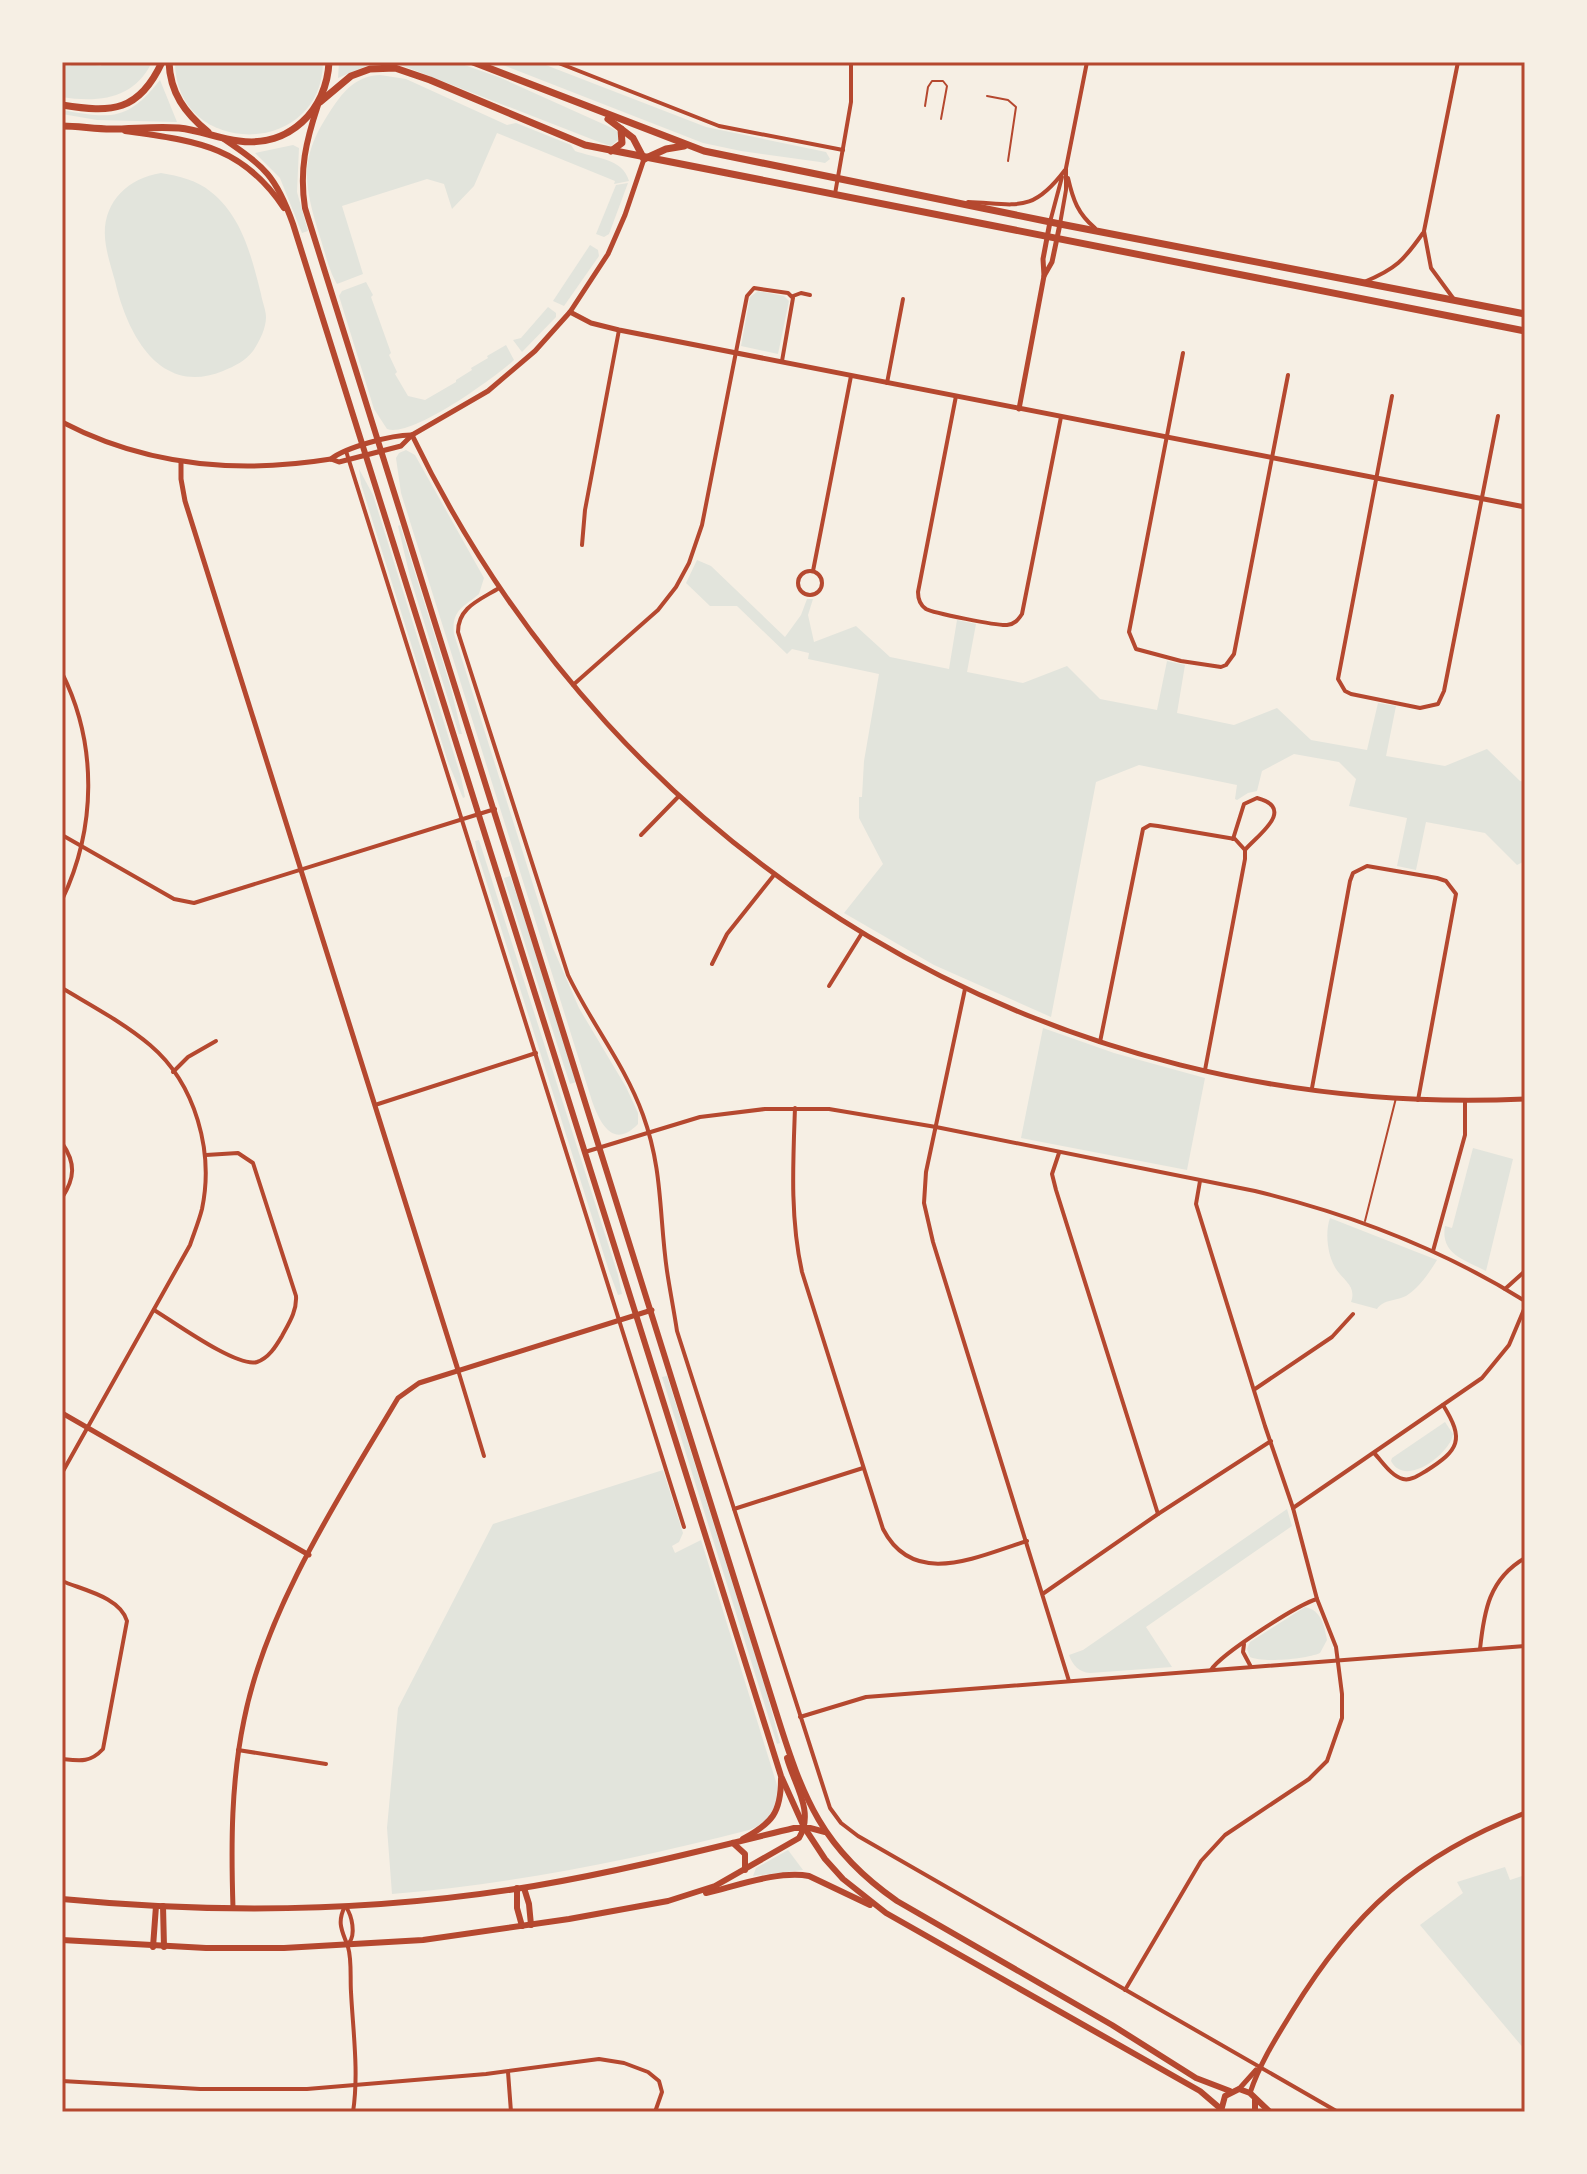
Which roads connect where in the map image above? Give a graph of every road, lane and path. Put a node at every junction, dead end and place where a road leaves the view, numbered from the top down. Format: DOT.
graph roads {
  1 [pos="162,62"];
  2 [pos="169,62"];
  3 [pos="329,62"];
  4 [pos="475,62"];
  5 [pos="556,62"];
  6 [pos="851,62"];
  7 [pos="1087,62"];
  8 [pos="1458,62"];
  9 [pos="987,96"];
  10 [pos="319,102"];
  11 [pos="62,105"];
  12 [pos="925,106"];
  13 [pos="597,111"];
  14 [pos="941,119"];
  15 [pos="62,124"];
  16 [pos="620,128"];
  17 [pos="108,129"];
  18 [pos="217,137"];
  19 [pos="691,147"];
  20 [pos="843,150"];
  21 [pos="611,151"];
  22 [pos="644,159"];
  23 [pos="1008,161"];
  24 [pos="1066,168"];
  25 [pos="838,179"];
  26 [pos="835,196"];
  27 [pos="948,202"];
  28 [pos="291,217"];
  29 [pos="1050,222"];
  30 [pos="1060,224"];
  31 [pos="1424,231"];
  32 [pos="1099,232"];
  33 [pos="1046,237"];
  34 [pos="1057,239"];
  35 [pos="1044,276"];
  36 [pos="1363,282"];
  37 [pos="810,295"];
  38 [pos="793,296"];
  39 [pos="903,299"];
  40 [pos="1454,300"];
  41 [pos="570,312"];
  42 [pos="1525,314"];
  43 [pos="619,330"];
  44 [pos="1525,331"];
  45 [pos="1183,353"];
  46 [pos="736,354"];
  47 [pos="782,362"];
  48 [pos="1288,375"];
  49 [pos="851,376"];
  50 [pos="887,383"];
  51 [pos="956,396"];
  52 [pos="1392,396"];
  53 [pos="1019,409"];
  54 [pos="1498,416"];
  55 [pos="1061,417"];
  56 [pos="62,422"];
  57 [pos="412,435"];
  58 [pos="1166,438"];
  59 [pos="379,441"];
  60 [pos="363,446"];
  61 [pos="346,451"];
  62 [pos="383,452"];
  63 [pos="367,456"];
  64 [pos="331,459"];
  65 [pos="1271,459"];
  66 [pos="349,460"];
  67 [pos="181,462"];
  68 [pos="1377,478"];
  69 [pos="1481,499"];
  70 [pos="1525,507"];
  71 [pos="582,545"];
  72 [pos="813,571"];
  73 [pos="499,588"];
  74 [pos="62,673"];
  75 [pos="573,685"];
  76 [pos="679,796"];
  77 [pos="495,809"];
  78 [pos="479,814"];
  79 [pos="462,820"];
  80 [pos="62,835"];
  81 [pos="641,835"];
  82 [pos="1233,839"];
  83 [pos="82,846"];
  84 [pos="1245,850"];
  85 [pos="302,870"];
  86 [pos="774,875"];
  87 [pos="62,900"];
  88 [pos="862,933"];
  89 [pos="712,964"];
  90 [pos="829,986"];
  91 [pos="62,988"];
  92 [pos="965,989"];
  93 [pos="216,1041"];
  94 [pos="1100,1042"];
  95 [pos="536,1053"];
  96 [pos="1205,1070"];
  97 [pos="173,1072"];
  98 [pos="1311,1090"];
  99 [pos="1396,1098"];
  100 [pos="1525,1099"];
  101 [pos="1418,1100"];
  102 [pos="1465,1102"];
  103 [pos="375,1105"];
  104 [pos="795,1108"];
  105 [pos="936,1127"];
  106 [pos="648,1132"];
  107 [pos="62,1143"];
  108 [pos="601,1147"];
  109 [pos="585,1152"];
  110 [pos="1059,1153"];
  111 [pos="206,1155"];
  112 [pos="1200,1181"];
  113 [pos="62,1198"];
  114 [pos="1365,1224"];
  115 [pos="1433,1251"];
  116 [pos="1525,1271"];
  117 [pos="1505,1289"];
  118 [pos="1525,1301"];
  119 [pos="1525,1307"];
  120 [pos="154,1310"];
  121 [pos="652,1310"];
  122 [pos="1353,1314"];
  123 [pos="636,1315"];
  124 [pos="620,1320"];
  125 [pos="458,1370"];
  126 [pos="1255,1389"];
  127 [pos="1443,1405"];
  128 [pos="62,1413"];
  129 [pos="87,1428"];
  130 [pos="1271,1441"];
  131 [pos="1374,1453"];
  132 [pos="484,1456"];
  133 [pos="863,1468"];
  134 [pos="62,1473"];
  135 [pos="1293,1508"];
  136 [pos="734,1509"];
  137 [pos="1158,1514"];
  138 [pos="684,1527"];
  139 [pos="1027,1541"];
  140 [pos="309,1555"];
  141 [pos="1525,1558"];
  142 [pos="62,1581"];
  143 [pos="1044,1593"];
  144 [pos="1317,1599"];
  145 [pos="1244,1644"];
  146 [pos="1525,1646"];
  147 [pos="1480,1649"];
  148 [pos="1338,1660"];
  149 [pos="1251,1667"];
  150 [pos="1211,1670"];
  151 [pos="1069,1682"];
  152 [pos="777,1715"];
  153 [pos="800,1717"];
  154 [pos="238,1750"];
  155 [pos="62,1759"];
  156 [pos="326,1764"];
  157 [pos="781,1776"];
  158 [pos="1525,1813"];
  159 [pos="804,1827"];
  160 [pos="825,1832"];
  161 [pos="733,1843"];
  162 [pos="745,1871"];
  163 [pos="520,1888"];
  164 [pos="62,1899"];
  165 [pos="668,1901"];
  166 [pos="345,1905"];
  167 [pos="159,1906"];
  168 [pos="233,1908"];
  169 [pos="885,1911"];
  170 [pos="531,1925"];
  171 [pos="522,1926"];
  172 [pos="62,1940"];
  173 [pos="348,1945"];
  174 [pos="153,1947"];
  175 [pos="164,1947"];
  176 [pos="981,1950"];
  177 [pos="984,1967"];
  178 [pos="1125,1990"];
  179 [pos="1259,2066"];
  180 [pos="508,2072"];
  181 [pos="62,2081"];
  182 [pos="355,2086"];
  183 [pos="1239,2089"];
  184 [pos="1230,2091"];
  185 [pos="1250,2093"];
  186 [pos="1255,2100"];
  187 [pos="1221,2110"];
  188 [pos="353,2112"];
  189 [pos="511,2112"];
  190 [pos="655,2112"];
  191 [pos="1255,2112"];
  192 [pos="1270,2112"];
  193 [pos="1338,2112"];
  1 -- 11 [label="highway"];
  2 -- 18 [label="highway"];
  3 -- 10 [label="highway"];
  4 -- 13 [label="highway"];
  5 -- 20 [label="street"];
  6 -- 20 [label="street"];
  7 -- 24 [label="street"];
  8 -- 31 [label="street"];
  9 -- 23 [label="lane"];
  10 -- 18 [label="highway"];
  10 -- 21 [label="highway"];
  10 -- 59 [label="main road"];
  12 -- 14 [label="lane"];
  13 -- 16 [label="highway"];
  13 -- 19 [label="highway"];
  15 -- 17 [label="highway"];
  16 -- 21 [label="highway"];
  16 -- 22 [label="highway"];
  17 -- 18 [label="highway"];
  17 -- 28 [label="main road"];
  18 -- 28 [label="main road"];
  19 -- 22 [label="highway"];
  19 -- 25 [label="highway"];
  20 -- 25 [label="street"];
  21 -- 22 [label="highway"];
  22 -- 26 [label="highway"];
  22 -- 41 [label="street"];
  24 -- 27 [label="street"];
  24 -- 29 [label="street"];
  24 -- 30 [label="street"];
  24 -- 32 [label="street"];
  25 -- 26 [label="street"];
  25 -- 27 [label="highway"];
  26 -- 33 [label="highway"];
  27 -- 29 [label="highway"];
  28 -- 60 [label="main road"];
  29 -- 30 [label="highway"];
  29 -- 33 [label="street"];
  30 -- 32 [label="highway"];
  30 -- 34 [label="street"];
  31 -- 36 [label="street"];
  31 -- 40 [label="street"];
  32 -- 36 [label="highway"];
  33 -- 34 [label="highway"];
  33 -- 35 [label="street"];
  34 -- 35 [label="street"];
  34 -- 44 [label="highway"];
  35 -- 53 [label="street"];
  36 -- 40 [label="highway"];
  37 -- 38 [label="street"];
  38 -- 46 [label="street"];
  38 -- 47 [label="street"];
  39 -- 50 [label="street"];
  40 -- 42 [label="highway"];
  41 -- 43 [label="street"];
  41 -- 57 [label="street"];
  43 -- 46 [label="street"];
  43 -- 71 [label="street"];
  45 -- 58 [label="street"];
  46 -- 47 [label="street"];
  46 -- 75 [label="street"];
  47 -- 49 [label="street"];
  48 -- 65 [label="street"];
  49 -- 50 [label="street"];
  49 -- 72 [label="street"];
  50 -- 51 [label="street"];
  51 -- 53 [label="street"];
  51 -- 55 [label="street"];
  52 -- 68 [label="street"];
  53 -- 55 [label="street"];
  54 -- 69 [label="street"];
  55 -- 58 [label="street"];
  56 -- 67 [label="street"];
  57 -- 59 [label="street"];
  57 -- 62 [label="street"];
  57 -- 73 [label="street"];
  58 -- 65 [label="street"];
  58 -- 65 [label="street"];
  59 -- 60 [label="street"];
  59 -- 62 [label="main road"];
  60 -- 61 [label="street"];
  60 -- 63 [label="main road"];
  61 -- 64 [label="street"];
  61 -- 66 [label="street"];
  62 -- 63 [label="street"];
  62 -- 77 [label="main road"];
  63 -- 66 [label="street"];
  63 -- 78 [label="main road"];
  64 -- 66 [label="street"];
  64 -- 67 [label="street"];
  65 -- 68 [label="street"];
  66 -- 79 [label="street"];
  67 -- 85 [label="street"];
  68 -- 69 [label="street"];
  68 -- 69 [label="street"];
  69 -- 70 [label="street"];
  72 -- 72 [label="street"];
  73 -- 75 [label="street"];
  73 -- 106 [label="street"];
  74 -- 83 [label="street"];
  75 -- 76 [label="street"];
  76 -- 81 [label="street"];
  76 -- 86 [label="street"];
  77 -- 78 [label="street"];
  77 -- 108 [label="main road"];
  78 -- 79 [label="street"];
  78 -- 109 [label="main road"];
  79 -- 85 [label="street"];
  79 -- 95 [label="street"];
  80 -- 83 [label="street"];
  82 -- 84 [label="street"];
  82 -- 84 [label="street"];
  82 -- 94 [label="street"];
  83 -- 85 [label="street"];
  83 -- 87 [label="street"];
  84 -- 96 [label="street"];
  85 -- 103 [label="street"];
  86 -- 88 [label="street"];
  86 -- 89 [label="street"];
  88 -- 90 [label="street"];
  88 -- 92 [label="street"];
  91 -- 97 [label="street"];
  92 -- 94 [label="street"];
  92 -- 105 [label="street"];
  93 -- 97 [label="street"];
  94 -- 96 [label="street"];
  95 -- 103 [label="street"];
  95 -- 124 [label="street"];
  96 -- 98 [label="street"];
  97 -- 111 [label="street"];
  98 -- 99 [label="street"];
  98 -- 101 [label="street"];
  99 -- 101 [label="street"];
  99 -- 114 [label="lane"];
  100 -- 102 [label="street"];
  101 -- 102 [label="street"];
  102 -- 115 [label="street"];
  103 -- 125 [label="street"];
  104 -- 105 [label="street"];
  104 -- 106 [label="street"];
  104 -- 133 [label="street"];
  105 -- 110 [label="street"];
  105 -- 139 [label="street"];
  106 -- 108 [label="street"];
  106 -- 136 [label="street"];
  107 -- 113 [label="street"];
  108 -- 109 [label="street"];
  108 -- 121 [label="main road"];
  109 -- 123 [label="main road"];
  110 -- 112 [label="street"];
  110 -- 137 [label="street"];
  111 -- 120 [label="street"];
  111 -- 120 [label="street"];
  112 -- 114 [label="street"];
  112 -- 126 [label="street"];
  114 -- 115 [label="street"];
  115 -- 117 [label="street"];
  116 -- 117 [label="street"];
  117 -- 118 [label="street"];
  119 -- 127 [label="street"];
  120 -- 129 [label="street"];
  121 -- 123 [label="street"];
  121 -- 152 [label="main road"];
  122 -- 126 [label="street"];
  123 -- 124 [label="street"];
  123 -- 157 [label="main road"];
  124 -- 125 [label="street"];
  124 -- 138 [label="street"];
  125 -- 132 [label="street"];
  125 -- 140 [label="street"];
  126 -- 130 [label="street"];
  127 -- 131 [label="street"];
  127 -- 131 [label="street"];
  128 -- 129 [label="street"];
  129 -- 134 [label="street"];
  129 -- 140 [label="street"];
  130 -- 135 [label="street"];
  130 -- 137 [label="street"];
  131 -- 135 [label="street"];
  133 -- 136 [label="street"];
  133 -- 139 [label="street"];
  135 -- 144 [label="street"];
  136 -- 153 [label="street"];
  137 -- 143 [label="street"];
  139 -- 143 [label="street"];
  140 -- 154 [label="street"];
  141 -- 147 [label="street"];
  142 -- 155 [label="street"];
  143 -- 151 [label="street"];
  144 -- 145 [label="street"];
  144 -- 148 [label="street"];
  145 -- 149 [label="street"];
  145 -- 150 [label="street"];
  146 -- 147 [label="street"];
  147 -- 148 [label="street"];
  148 -- 149 [label="street"];
  148 -- 178 [label="street"];
  149 -- 150 [label="street"];
  150 -- 151 [label="street"];
  151 -- 153 [label="street"];
  152 -- 159 [label="main road"];
  152 -- 160 [label="main road"];
  153 -- 178 [label="street"];
  154 -- 156 [label="street"];
  154 -- 168 [label="street"];
  157 -- 159 [label="main road"];
  157 -- 161 [label="main road"];
  158 -- 179 [label="street"];
  159 -- 160 [label="main road"];
  159 -- 161 [label="main road"];
  159 -- 162 [label="main road"];
  159 -- 169 [label="main road"];
  160 -- 176 [label="main road"];
  161 -- 162 [label="main road"];
  161 -- 163 [label="main road"];
  162 -- 165 [label="main road"];
  163 -- 166 [label="main road"];
  163 -- 170 [label="main road"];
  163 -- 171 [label="main road"];
  164 -- 167 [label="main road"];
  165 -- 169 [label="main road"];
  165 -- 170 [label="main road"];
  166 -- 168 [label="main road"];
  166 -- 173 [label="street"];
  166 -- 173 [label="street"];
  167 -- 168 [label="main road"];
  167 -- 174 [label="main road"];
  167 -- 175 [label="main road"];
  169 -- 177 [label="main road"];
  170 -- 171 [label="main road"];
  171 -- 173 [label="main road"];
  172 -- 174 [label="main road"];
  173 -- 175 [label="main road"];
  173 -- 182 [label="street"];
  174 -- 175 [label="main road"];
  176 -- 177 [label="main road"];
  176 -- 184 [label="main road"];
  177 -- 187 [label="main road"];
  178 -- 179 [label="street"];
  179 -- 183 [label="street"];
  179 -- 185 [label="street"];
  179 -- 193 [label="street"];
  180 -- 182 [label="street"];
  180 -- 189 [label="street"];
  180 -- 190 [label="street"];
  181 -- 182 [label="street"];
  182 -- 188 [label="street"];
  183 -- 184 [label="main road"];
  183 -- 185 [label="main road"];
  184 -- 187 [label="main road"];
  185 -- 186 [label="main road"];
  186 -- 191 [label="main road"];
  186 -- 192 [label="main road"];
}
